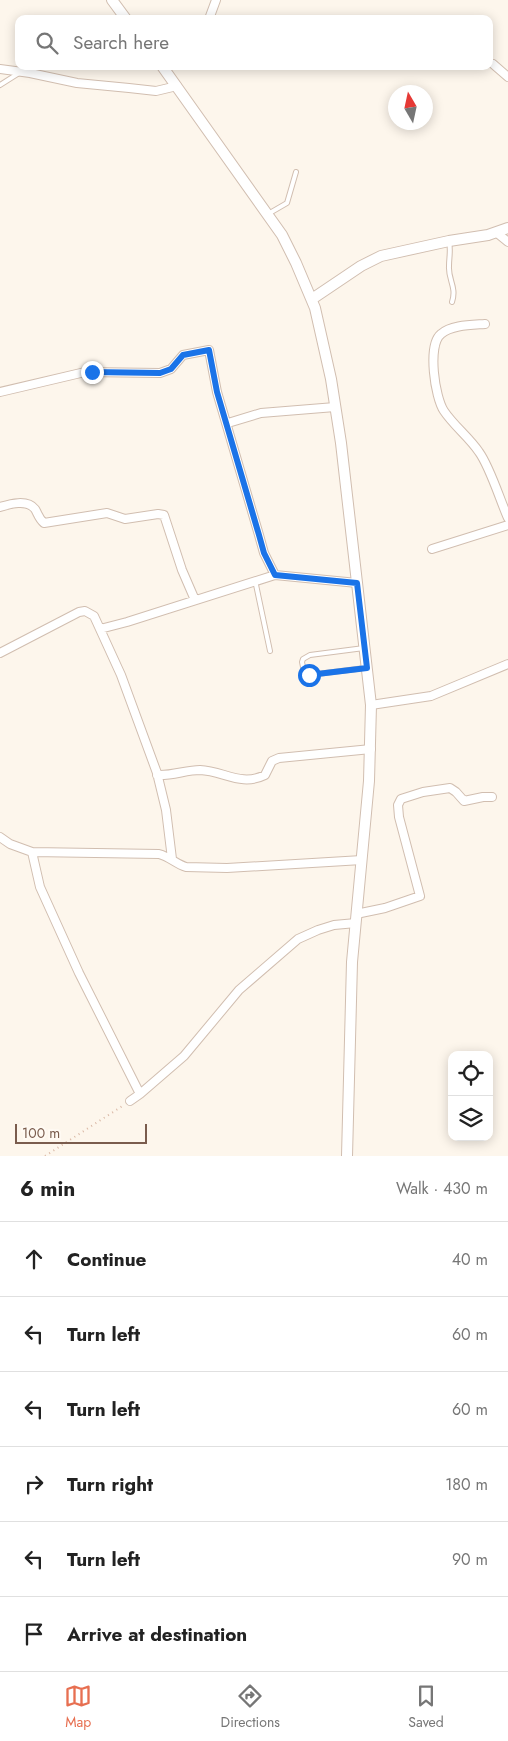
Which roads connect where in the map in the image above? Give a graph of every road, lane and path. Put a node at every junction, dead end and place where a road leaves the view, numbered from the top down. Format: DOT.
graph roads {
  1 [pos="112,0"];
  2 [pos="216,0"];
  3 [pos="123,15"];
  4 [pos="210,15"];
  5 [pos="494,64"];
  6 [pos="0,69"];
  7 [pos="165,70"];
  8 [pos="21,72"];
  9 [pos="508,77"];
  10 [pos="0,84"];
  11 [pos="177,86"];
  12 [pos="296,172"];
  13 [pos="268,214"];
  14 [pos="508,228"];
  15 [pos="497,233"];
  16 [pos="449,241"];
  17 [pos="508,242"];
  18 [pos="312,299"];
  19 [pos="452,302"];
  20 [pos="485,324"];
  21 [pos="0,392"];
  22 [pos="335,407"];
  23 [pos="228,423"];
  24 [pos="0,507"];
  25 [pos="508,518"];
  26 [pos="508,524"];
  27 [pos="432,549"];
  28 [pos="275,575"];
  29 [pos="256,580"];
  30 [pos="357,583"];
  31 [pos="195,600"];
  32 [pos="100,629"];
  33 [pos="365,648"];
  34 [pos="270,651"];
  35 [pos="0,653"];
  36 [pos="508,664"];
  37 [pos="367,668"];
  38 [pos="370,705"];
  39 [pos="371,749"];
  40 [pos="157,775"];
  41 [pos="492,797"];
  42 [pos="0,837"];
  43 [pos="32,852"];
  44 [pos="172,859"];
  45 [pos="362,860"];
  46 [pos="356,918"];
  47 [pos="140,1094"];
  48 [pos="130,1101"];
  49 [pos="45,1156"];
  50 [pos="348,1156"];
  1 -- 3 [label="street"];
  2 -- 4 [label="street"];
  5 -- 9 [label="street"];
  6 -- 8 [label="street"];
  7 -- 11 [label="street"];
  8 -- 10 [label="lane"];
  8 -- 11 [label="street"];
  11 -- 13 [label="street"];
  12 -- 13 [label="lane"];
  13 -- 18 [label="street"];
  14 -- 15 [label="street"];
  15 -- 16 [label="street"];
  15 -- 17 [label="street"];
  16 -- 18 [label="street"];
  16 -- 19 [label="lane"];
  18 -- 22 [label="street"];
  20 -- 25 [label="street"];
  21 -- 23 [label="street"];
  22 -- 23 [label="street"];
  22 -- 30 [label="street"];
  23 -- 28 [label="street"];
  24 -- 31 [label="street"];
  26 -- 27 [label="street"];
  28 -- 29 [label="street"];
  28 -- 30 [label="street"];
  29 -- 31 [label="street"];
  29 -- 34 [label="lane"];
  30 -- 33 [label="street"];
  31 -- 32 [label="street"];
  32 -- 35 [label="street"];
  32 -- 40 [label="street"];
  33 -- 37 [label="street"];
  33 -- 37 [label="lane"];
  36 -- 38 [label="street"];
  37 -- 38 [label="street"];
  38 -- 39 [label="street"];
  39 -- 40 [label="street"];
  39 -- 45 [label="street"];
  40 -- 44 [label="street"];
  41 -- 46 [label="street"];
  42 -- 43 [label="street"];
  43 -- 44 [label="street"];
  43 -- 47 [label="street"];
  44 -- 45 [label="street"];
  45 -- 46 [label="street"];
  46 -- 47 [label="street"];
  46 -- 50 [label="street"];
  47 -- 48 [label="street"];
  48 -- 49 [label="path"];
}
